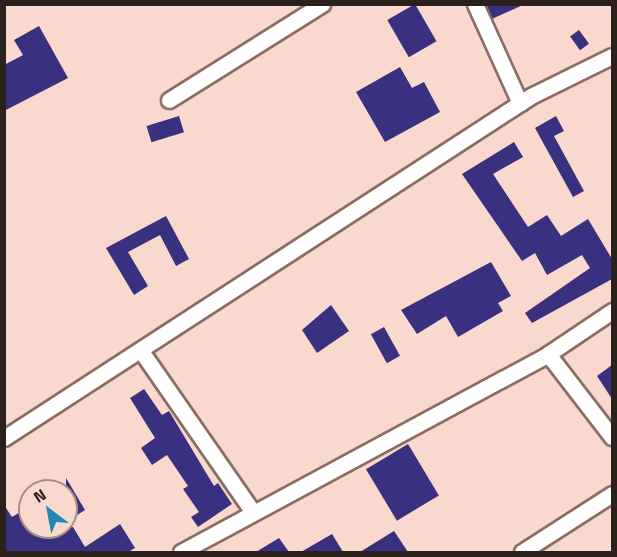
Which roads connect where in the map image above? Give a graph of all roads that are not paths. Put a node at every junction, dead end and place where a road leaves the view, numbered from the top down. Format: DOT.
graph roads {
  1 [pos="322,4"];
  2 [pos="475,4"];
  3 [pos="612,56"];
  4 [pos="169,100"];
  5 [pos="520,103"];
  6 [pos="612,311"];
  7 [pos="141,351"];
  8 [pos="548,354"];
  9 [pos="612,437"];
  10 [pos="4,438"];
  11 [pos="612,494"];
  12 [pos="253,512"];
  13 [pos="181,552"];
  14 [pos="522,552"];
  1 -- 4 [label="street"];
  2 -- 5 [label="street"];
  3 -- 5 [label="street"];
  5 -- 7 [label="street"];
  6 -- 8 [label="street"];
  7 -- 10 [label="street"];
  7 -- 12 [label="street"];
  8 -- 9 [label="street"];
  8 -- 12 [label="street"];
  11 -- 14 [label="street"];
  12 -- 13 [label="street"];
}
